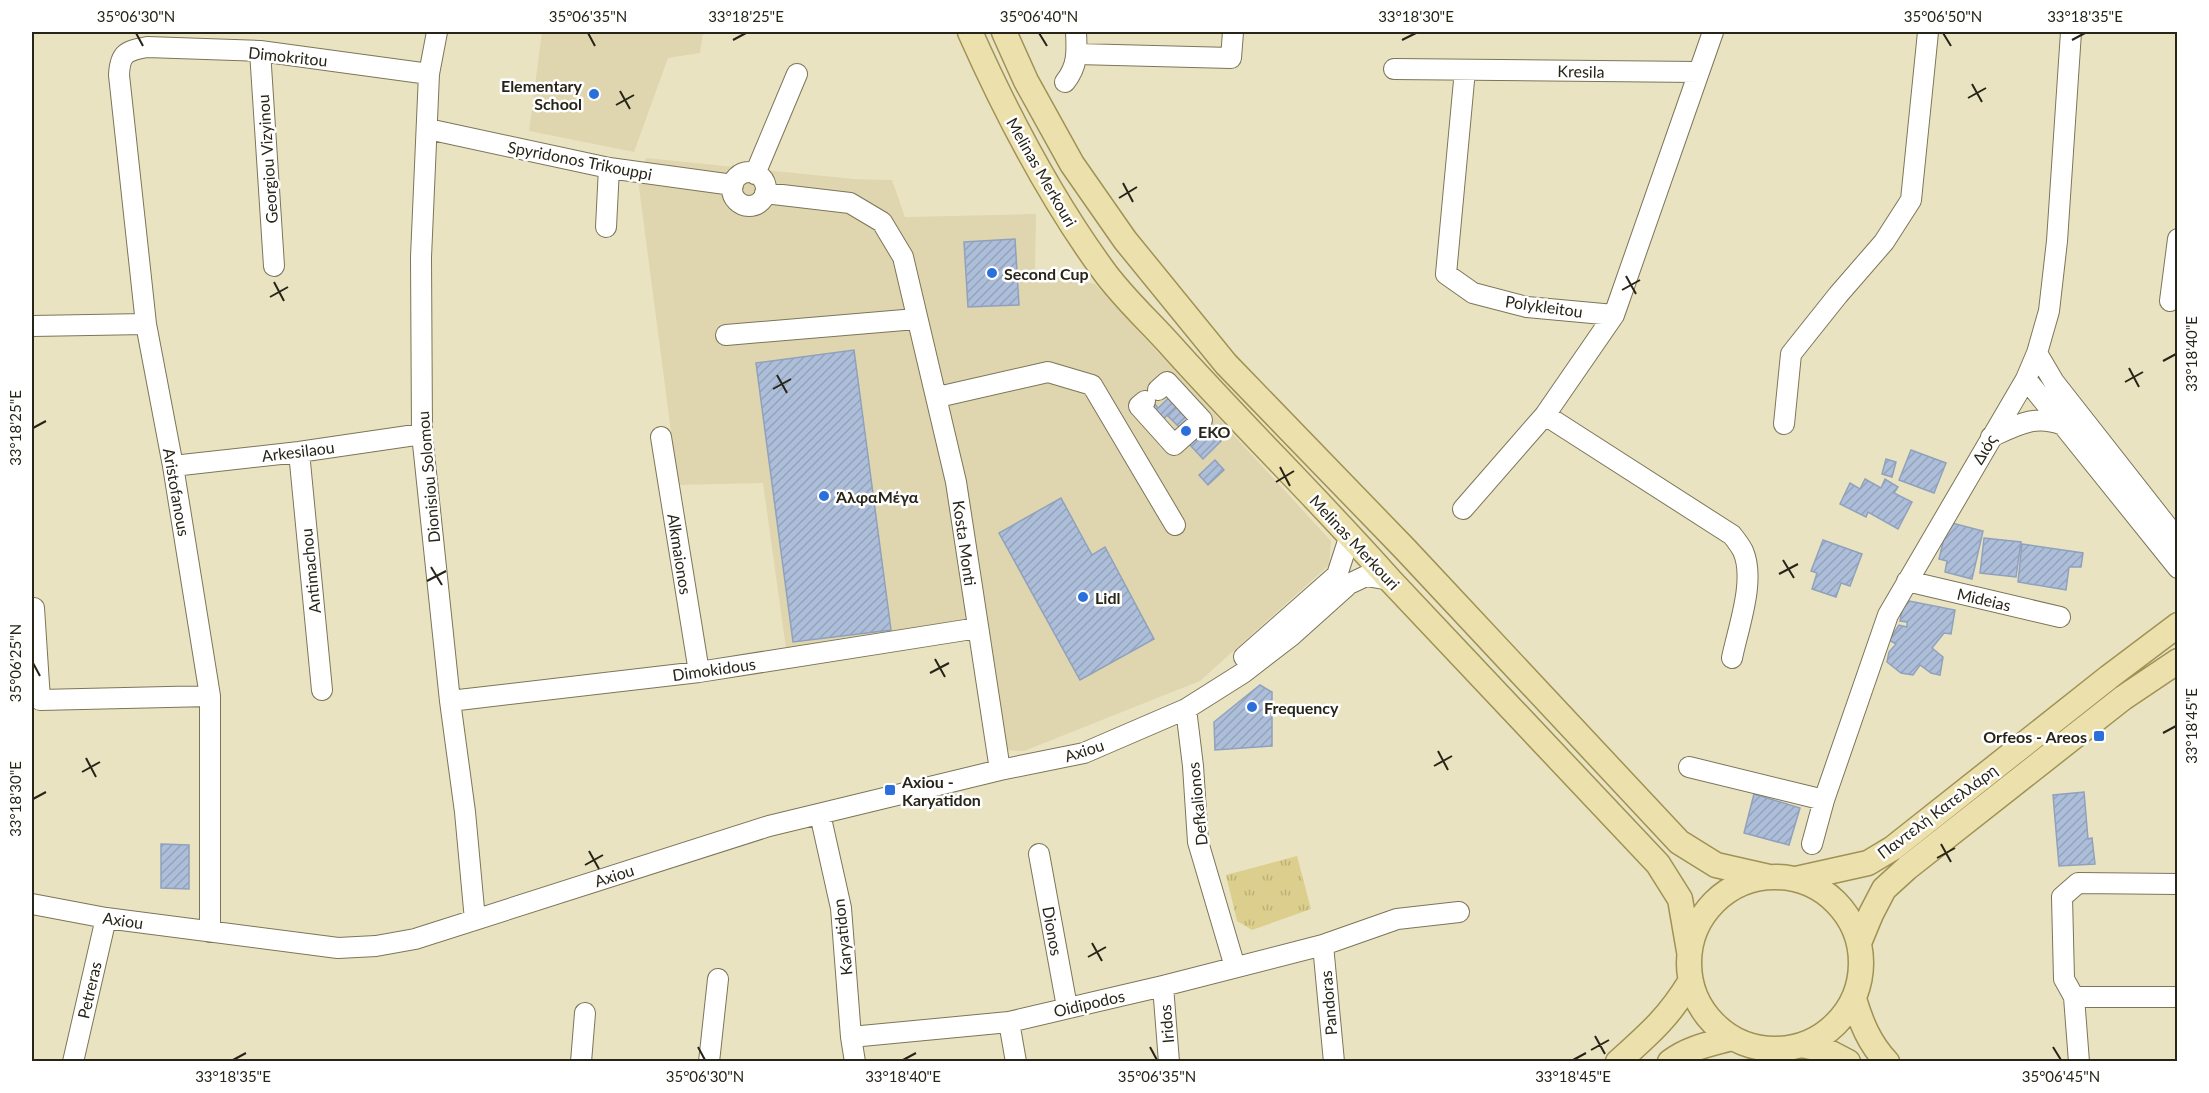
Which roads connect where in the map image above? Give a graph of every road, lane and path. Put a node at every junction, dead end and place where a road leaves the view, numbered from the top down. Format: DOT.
graph roads {
  1 [pos="437,32"];
  2 [pos="970,32"];
  3 [pos="1004,32"];
  4 [pos="1076,32"];
  5 [pos="1233,32"];
  6 [pos="1713,32"];
  7 [pos="1928,32"];
  8 [pos="2071,32"];
  9 [pos="147,47"];
  10 [pos="260,51"];
  11 [pos="1077,54"];
  12 [pos="1394,69"];
  13 [pos="1464,70"];
  14 [pos="1697,72"];
  15 [pos="429,74"];
  16 [pos="797,74"];
  17 [pos="1065,82"];
  18 [pos="428,129"];
  19 [pos="609,168"];
  20 [pos="755,174"];
  21 [pos="733,185"];
  22 [pos="765,193"];
  23 [pos="606,227"];
  24 [pos="2178,239"];
  25 [pos="274,266"];
  26 [pos="2170,301"];
  27 [pos="1614,315"];
  28 [pos="916,319"];
  29 [pos="146,324"];
  30 [pos="32,326"];
  31 [pos="726,335"];
  32 [pos="2037,353"];
  33 [pos="2026,379"];
  34 [pos="1204,382"];
  35 [pos="938,397"];
  36 [pos="1185,400"];
  37 [pos="1545,415"];
  38 [pos="1784,424"];
  39 [pos="2063,425"];
  40 [pos="422,434"];
  41 [pos="661,437"];
  42 [pos="1991,437"];
  43 [pos="299,452"];
  44 [pos="173,466"];
  45 [pos="1462,509"];
  46 [pos="1175,525"];
  47 [pos="1350,535"];
  48 [pos="2178,540"];
  49 [pos="2178,568"];
  50 [pos="1390,580"];
  51 [pos="1907,581"];
  52 [pos="34,608"];
  53 [pos="2060,617"];
  54 [pos="2174,625"];
  55 [pos="978,628"];
  56 [pos="1732,658"];
  57 [pos="2178,661"];
  58 [pos="699,672"];
  59 [pos="322,690"];
  60 [pos="210,696"];
  61 [pos="450,702"];
  62 [pos="1186,709"];
  63 [pos="1689,767"];
  64 [pos="1000,770"];
  65 [pos="1824,800"];
  66 [pos="820,814"];
  67 [pos="1812,844"];
  68 [pos="1039,854"];
  69 [pos="1769,877"];
  70 [pos="1796,879"];
  71 [pos="2178,884"];
  72 [pos="32,904"];
  73 [pos="1459,912"];
  74 [pos="106,918"];
  75 [pos="475,920"];
  76 [pos="210,932"];
  77 [pos="1859,943"];
  78 [pos="1323,945"];
  79 [pos="1689,951"];
  80 [pos="1235,967"];
  81 [pos="718,979"];
  82 [pos="1690,982"];
  83 [pos="1163,986"];
  84 [pos="2178,997"];
  85 [pos="2074,998"];
  86 [pos="1854,999"];
  87 [pos="1067,1008"];
  88 [pos="585,1013"];
  89 [pos="1009,1022"];
  90 [pos="851,1037"];
  91 [pos="1732,1038"];
  92 [pos="1802,1044"];
  93 [pos="73,1062"];
  94 [pos="581,1062"];
  95 [pos="709,1062"];
  96 [pos="855,1062"];
  97 [pos="1016,1062"];
  98 [pos="1169,1062"];
  99 [pos="1334,1062"];
  100 [pos="1618,1062"];
  101 [pos="1670,1062"];
  102 [pos="1848,1062"];
  103 [pos="1887,1062"];
  104 [pos="2079,1062"];
  1 -- 15 [label="street, Dionisiou Solomou"];
  2 -- 34 [label="main road, Melinas Merkouri"];
  3 -- 69 [label="main road, Melinas Merkouri"];
  4 -- 11 [label="street"];
  5 -- 11 [label="street"];
  6 -- 14 [label="street"];
  7 -- 38 [label="street"];
  8 -- 32 [label="street, Διός"];
  9 -- 10 [label="street, Dimokritou"];
  9 -- 29 [label="street, Aristofanous"];
  10 -- 15 [label="street, Dimokritou"];
  10 -- 25 [label="street, Georgiou Vizyinou"];
  11 -- 17 [label="street"];
  12 -- 13 [label="street, Kresila"];
  13 -- 14 [label="street, Kresila"];
  13 -- 27 [label="street, Polykleitou"];
  14 -- 27 [label="street"];
  15 -- 18 [label="street, Dionisiou Solomou"];
  16 -- 20 [label="street"];
  18 -- 19 [label="street, Spyridonos Trikouppi"];
  18 -- 40 [label="street, Dionisiou Solomou"];
  19 -- 21 [label="street, Spyridonos Trikouppi"];
  19 -- 23 [label="street"];
  20 -- 21 [label="street"];
  20 -- 22 [label="street"];
  21 -- 22 [label="street"];
  22 -- 28 [label="street, Kosta Monti"];
  24 -- 26 [label="street"];
  27 -- 37 [label="street"];
  28 -- 31 [label="street"];
  28 -- 35 [label="street, Kosta Monti"];
  29 -- 30 [label="street"];
  29 -- 44 [label="street, Aristofanous"];
  32 -- 33 [label="street, Διός"];
  32 -- 48 [label="street"];
  33 -- 39 [label="street"];
  33 -- 42 [label="street, Διός"];
  34 -- 36 [label="street"];
  34 -- 47 [label="main road, Melinas Merkouri"];
  35 -- 46 [label="street"];
  35 -- 55 [label="street, Kosta Monti"];
  36 -- 36 [label="street"];
  37 -- 45 [label="street"];
  37 -- 56 [label="street"];
  39 -- 42 [label="street"];
  39 -- 49 [label="street"];
  40 -- 43 [label="street, Arkesilaou"];
  40 -- 61 [label="street, Dionisiou Solomou"];
  41 -- 58 [label="street, Alkmaionos"];
  42 -- 51 [label="street, Διός"];
  43 -- 44 [label="street, Arkesilaou"];
  43 -- 59 [label="street, Antimachou"];
  44 -- 60 [label="street, Aristofanous"];
  47 -- 50 [label="main road, Melinas Merkouri"];
  47 -- 62 [label="street, Axiou"];
  50 -- 62 [label="street, Axiou"];
  50 -- 79 [label="main road, Melinas Merkouri"];
  51 -- 53 [label="street, Mideias"];
  51 -- 65 [label="street, Διός"];
  52 -- 60 [label="street"];
  54 -- 70 [label="main road, Παντελή Κατελλάρη"];
  55 -- 58 [label="street, Dimokidous"];
  55 -- 64 [label="street, Kosta Monti"];
  57 -- 77 [label="main road, Παντελή Κατελλάρη"];
  58 -- 61 [label="street, Dimokidous"];
  60 -- 76 [label="street, Aristofanous"];
  61 -- 75 [label="street, Dionisiou Solomou"];
  62 -- 64 [label="street, Axiou"];
  62 -- 80 [label="street, Defkalionos"];
  63 -- 65 [label="street"];
  64 -- 66 [label="street, Axiou"];
  65 -- 67 [label="street, Διός"];
  66 -- 75 [label="street, Axiou"];
  66 -- 90 [label="street, Karyatidon"];
  68 -- 87 [label="street, Dionos"];
  69 -- 70 [label="main road"];
  69 -- 79 [label="main road"];
  70 -- 77 [label="main road"];
  71 -- 85 [label="street"];
  72 -- 74 [label="street, Axiou"];
  73 -- 78 [label="street, Oidipodos"];
  74 -- 76 [label="street, Axiou"];
  74 -- 93 [label="street, Petreras"];
  75 -- 76 [label="street, Axiou"];
  77 -- 86 [label="main road"];
  78 -- 80 [label="street, Oidipodos"];
  78 -- 99 [label="street, Pandoras"];
  79 -- 82 [label="main road"];
  80 -- 83 [label="street, Oidipodos"];
  81 -- 95 [label="street"];
  82 -- 91 [label="main road"];
  82 -- 100 [label="main road"];
  83 -- 87 [label="street, Oidipodos"];
  83 -- 98 [label="street, Iridos"];
  84 -- 85 [label="street"];
  85 -- 104 [label="street"];
  86 -- 92 [label="main road"];
  86 -- 103 [label="main road"];
  87 -- 89 [label="street, Oidipodos"];
  88 -- 94 [label="street"];
  89 -- 90 [label="street, Oidipodos"];
  89 -- 97 [label="street"];
  90 -- 96 [label="street, Karyatidon"];
  91 -- 92 [label="main road"];
  91 -- 101 [label="main road"];
  92 -- 102 [label="main road"];
}
